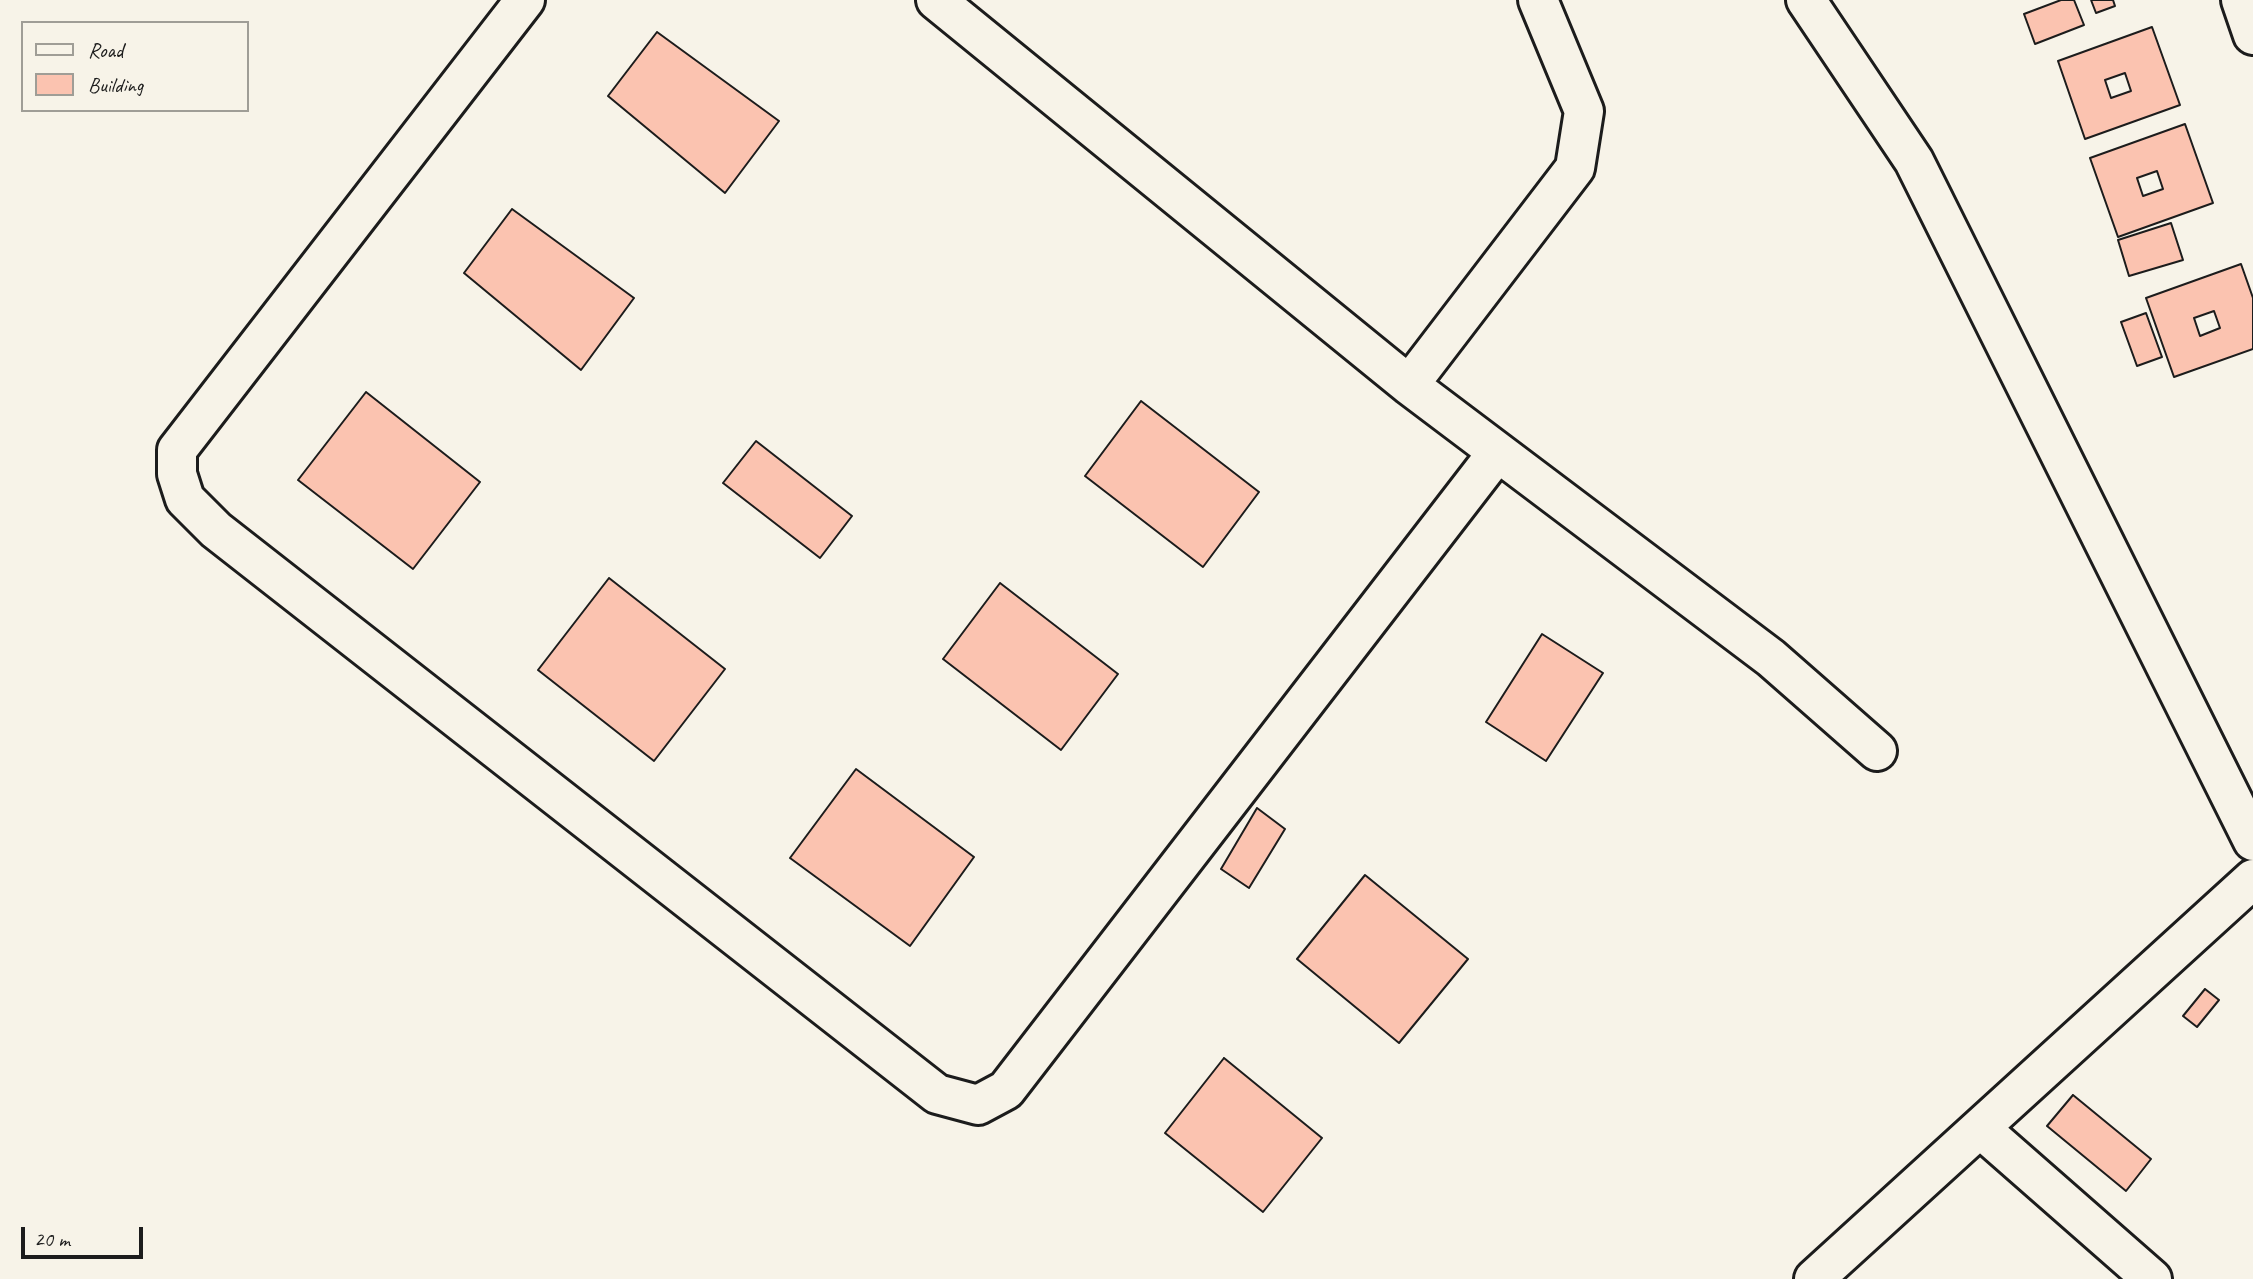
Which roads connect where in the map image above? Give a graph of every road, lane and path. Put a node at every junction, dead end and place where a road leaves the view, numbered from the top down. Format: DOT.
graph roads {
  1 [pos="525,0"];
  2 [pos="936,0"];
  3 [pos="1538,0"];
  4 [pos="1806,0"];
  5 [pos="2242,0"];
  6 [pos="2253,35"];
  7 [pos="1409,385"];
  8 [pos="1497,453"];
  9 [pos="1877,751"];
  10 [pos="2253,841"];
  11 [pos="2253,878"];
  12 [pos="1981,1129"];
  13 [pos="1814,1279"];
  14 [pos="2152,1279"];
  1 -- 8 [label="street"];
  2 -- 7 [label="street"];
  3 -- 7 [label="street"];
  4 -- 10 [label="street"];
  5 -- 6 [label="street"];
  7 -- 8 [label="street"];
  8 -- 9 [label="street"];
  11 -- 12 [label="street"];
  12 -- 13 [label="street"];
  12 -- 14 [label="street"];
}
